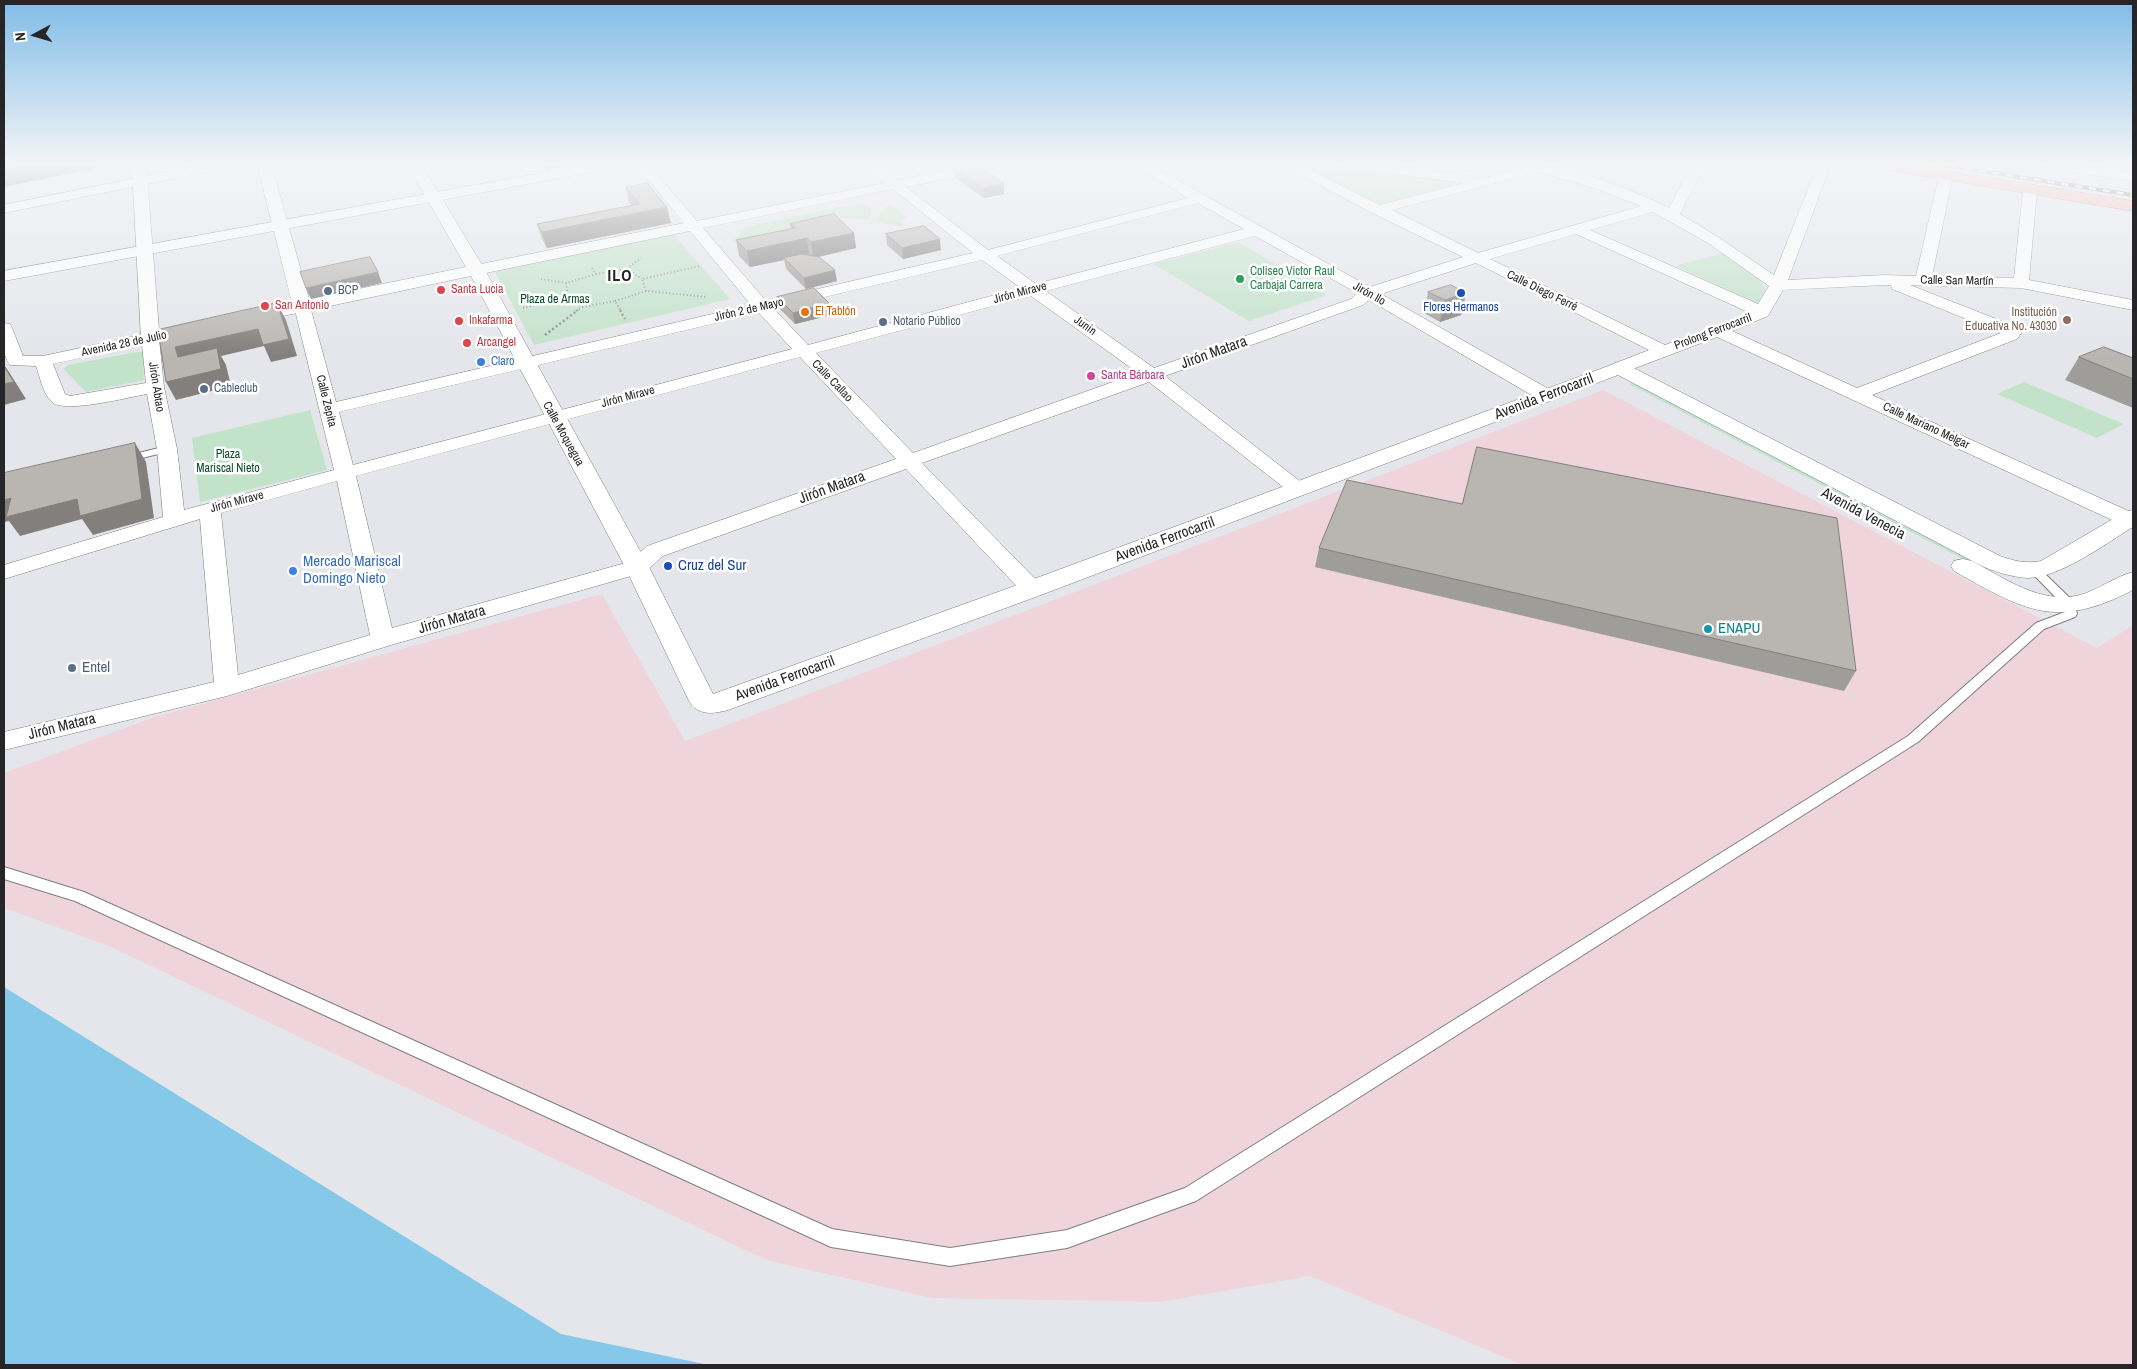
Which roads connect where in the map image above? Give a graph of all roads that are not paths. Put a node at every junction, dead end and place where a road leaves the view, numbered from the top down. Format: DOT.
graph roads {
  1 [pos="144,228"];
  2 [pos="269,228"];
  3 [pos="281,228"];
  4 [pos="451,228"];
  5 [pos="686,228"];
  6 [pos="697,228"];
  7 [pos="950,228"];
  8 [pos="1089,228"];
  9 [pos="1250,228"];
  10 [pos="1414,228"];
  11 [pos="1580,228"];
  12 [pos="1692,228"];
  13 [pos="1800,228"];
  14 [pos="1934,228"];
  15 [pos="2026,228"];
  16 [pos="1576,229"];
  17 [pos="1255,231"];
  18 [pos="145,250"];
  19 [pos="985,255"];
  20 [pos="1477,258"];
  21 [pos="476,270"];
  22 [pos="4,276"];
  23 [pos="1884,280"];
  24 [pos="1922,281"];
  25 [pos="2021,283"];
  26 [pos="1778,285"];
  27 [pos="1034,289"];
  28 [pos="1367,293"];
  29 [pos="2133,305"];
  30 [pos="302,306"];
  31 [pos="762,307"];
  32 [pos="1762,312"];
  33 [pos="4,328"];
  34 [pos="1718,330"];
  35 [pos="150,338"];
  36 [pos="802,350"];
  37 [pos="1664,351"];
  38 [pos="43,360"];
  39 [pos="525,364"];
  40 [pos="1610,372"];
  41 [pos="1152,375"];
  42 [pos="155,387"];
  43 [pos="1857,394"];
  44 [pos="1546,396"];
  45 [pos="328,409"];
  46 [pos="554,417"];
  47 [pos="167,449"];
  48 [pos="119,460"];
  49 [pos="909,460"];
  50 [pos="345,473"];
  51 [pos="1298,490"];
  52 [pos="210,509"];
  53 [pos="2132,519"];
  54 [pos="174,520"];
  55 [pos="637,568"];
  56 [pos="2036,571"];
  57 [pos="4,572"];
  58 [pos="2133,580"];
  59 [pos="1032,590"];
  60 [pos="2070,605"];
  61 [pos="383,639"];
  62 [pos="227,687"];
  63 [pos="709,704"];
  64 [pos="4,741"];
  65 [pos="4,873"];
  1 -- 18 [label="street, Jirón Abtao"];
  2 -- 18 [label="street"];
  3 -- 30 [label="street, Calle Zepita"];
  4 -- 21 [label="street, Calle Moquegua"];
  5 -- 21 [label="street, Avenida 28 de Julio"];
  6 -- 31 [label="street, Calle Callao"];
  7 -- 19 [label="street, Junin"];
  8 -- 19 [label="street, Jirón 2 de Mayo"];
  9 -- 17 [label="street, Jirón Ilo"];
  10 -- 20 [label="street, Calle Diego Ferré"];
  11 -- 16 [label="street, Jirón Matara"];
  12 -- 26 [label="street"];
  13 -- 26 [label="street, Prolong Ferrocarril"];
  14 -- 24 [label="street"];
  15 -- 25 [label="street"];
  16 -- 20 [label="street, Jirón Matara"];
  16 -- 32 [label="street"];
  17 -- 27 [label="street, Jirón Mirave"];
  17 -- 28 [label="street, Jirón Ilo"];
  18 -- 22 [label="street"];
  18 -- 35 [label="street, Jirón Abtao"];
  19 -- 27 [label="street, Junin"];
  19 -- 31 [label="street, Jirón 2 de Mayo"];
  20 -- 28 [label="street, Jirón Matara"];
  20 -- 37 [label="street, Calle Diego Ferré"];
  21 -- 30 [label="street, Avenida 28 de Julio"];
  21 -- 39 [label="street, Calle Moquegua"];
  23 -- 24 [label="street, Calle San Martín"];
  23 -- 26 [label="street, Calle San Martín"];
  23 -- 43 [label="street"];
  24 -- 25 [label="street, Calle San Martín"];
  25 -- 29 [label="street, Calle San Martín"];
  26 -- 32 [label="street, Prolong Ferrocarril"];
  27 -- 36 [label="street, Jirón Mirave"];
  27 -- 41 [label="street, Junin"];
  28 -- 41 [label="street, Jirón Matara"];
  28 -- 44 [label="street, Jirón Ilo"];
  30 -- 35 [label="street, Avenida 28 de Julio"];
  30 -- 45 [label="street, Calle Zepita"];
  31 -- 36 [label="street, Calle Callao"];
  31 -- 39 [label="street, Jirón 2 de Mayo"];
  32 -- 34 [label="street, Prolong Ferrocarril"];
  33 -- 38 [label="street, Avenida 28 de Julio"];
  34 -- 37 [label="street, Prolong Ferrocarril"];
  34 -- 43 [label="street, Calle Mariano Melgar"];
  35 -- 38 [label="street, Avenida 28 de Julio"];
  35 -- 42 [label="street, Jirón Abtao"];
  36 -- 46 [label="street, Jirón Mirave"];
  36 -- 49 [label="street, Calle Callao"];
  37 -- 40 [label="street, Prolong Ferrocarril"];
  38 -- 42 [label="street"];
  39 -- 45 [label="street, Jirón 2 de Mayo"];
  39 -- 46 [label="street, Calle Moquegua"];
  40 -- 44 [label="street, Avenida Ferrocarril"];
  40 -- 56 [label="street, Avenida Venecia"];
  40 -- 60 [label="street, Avenida Venecia"];
  41 -- 49 [label="street, Jirón Matara"];
  41 -- 51 [label="street, Junin"];
  42 -- 47 [label="street, Jirón Abtao"];
  43 -- 53 [label="street, Calle Mariano Melgar"];
  44 -- 51 [label="street, Avenida Ferrocarril"];
  45 -- 50 [label="street, Calle Zepita"];
  46 -- 50 [label="street, Jirón Mirave"];
  46 -- 55 [label="street, Calle Moquegua"];
  47 -- 48 [label="lane"];
  47 -- 54 [label="street, Jirón Abtao"];
  49 -- 55 [label="street, Jirón Matara"];
  49 -- 59 [label="street, Calle Callao"];
  50 -- 52 [label="street, Jirón Mirave"];
  50 -- 61 [label="street, Calle Zepita"];
  51 -- 59 [label="street, Avenida Ferrocarril"];
  52 -- 54 [label="street, Jirón Mirave"];
  52 -- 62 [label="street"];
  53 -- 56 [label="street"];
  54 -- 57 [label="street, Jirón Mirave"];
  55 -- 61 [label="street, Jirón Matara"];
  55 -- 63 [label="street, Calle Moquegua"];
  56 -- 60 [label="lane"];
  58 -- 60 [label="street, Avenida Venecia"];
  59 -- 63 [label="street, Avenida Ferrocarril"];
  60 -- 65 [label="lane"];
  61 -- 62 [label="street, Jirón Matara"];
  62 -- 64 [label="street, Jirón Matara"];
}
